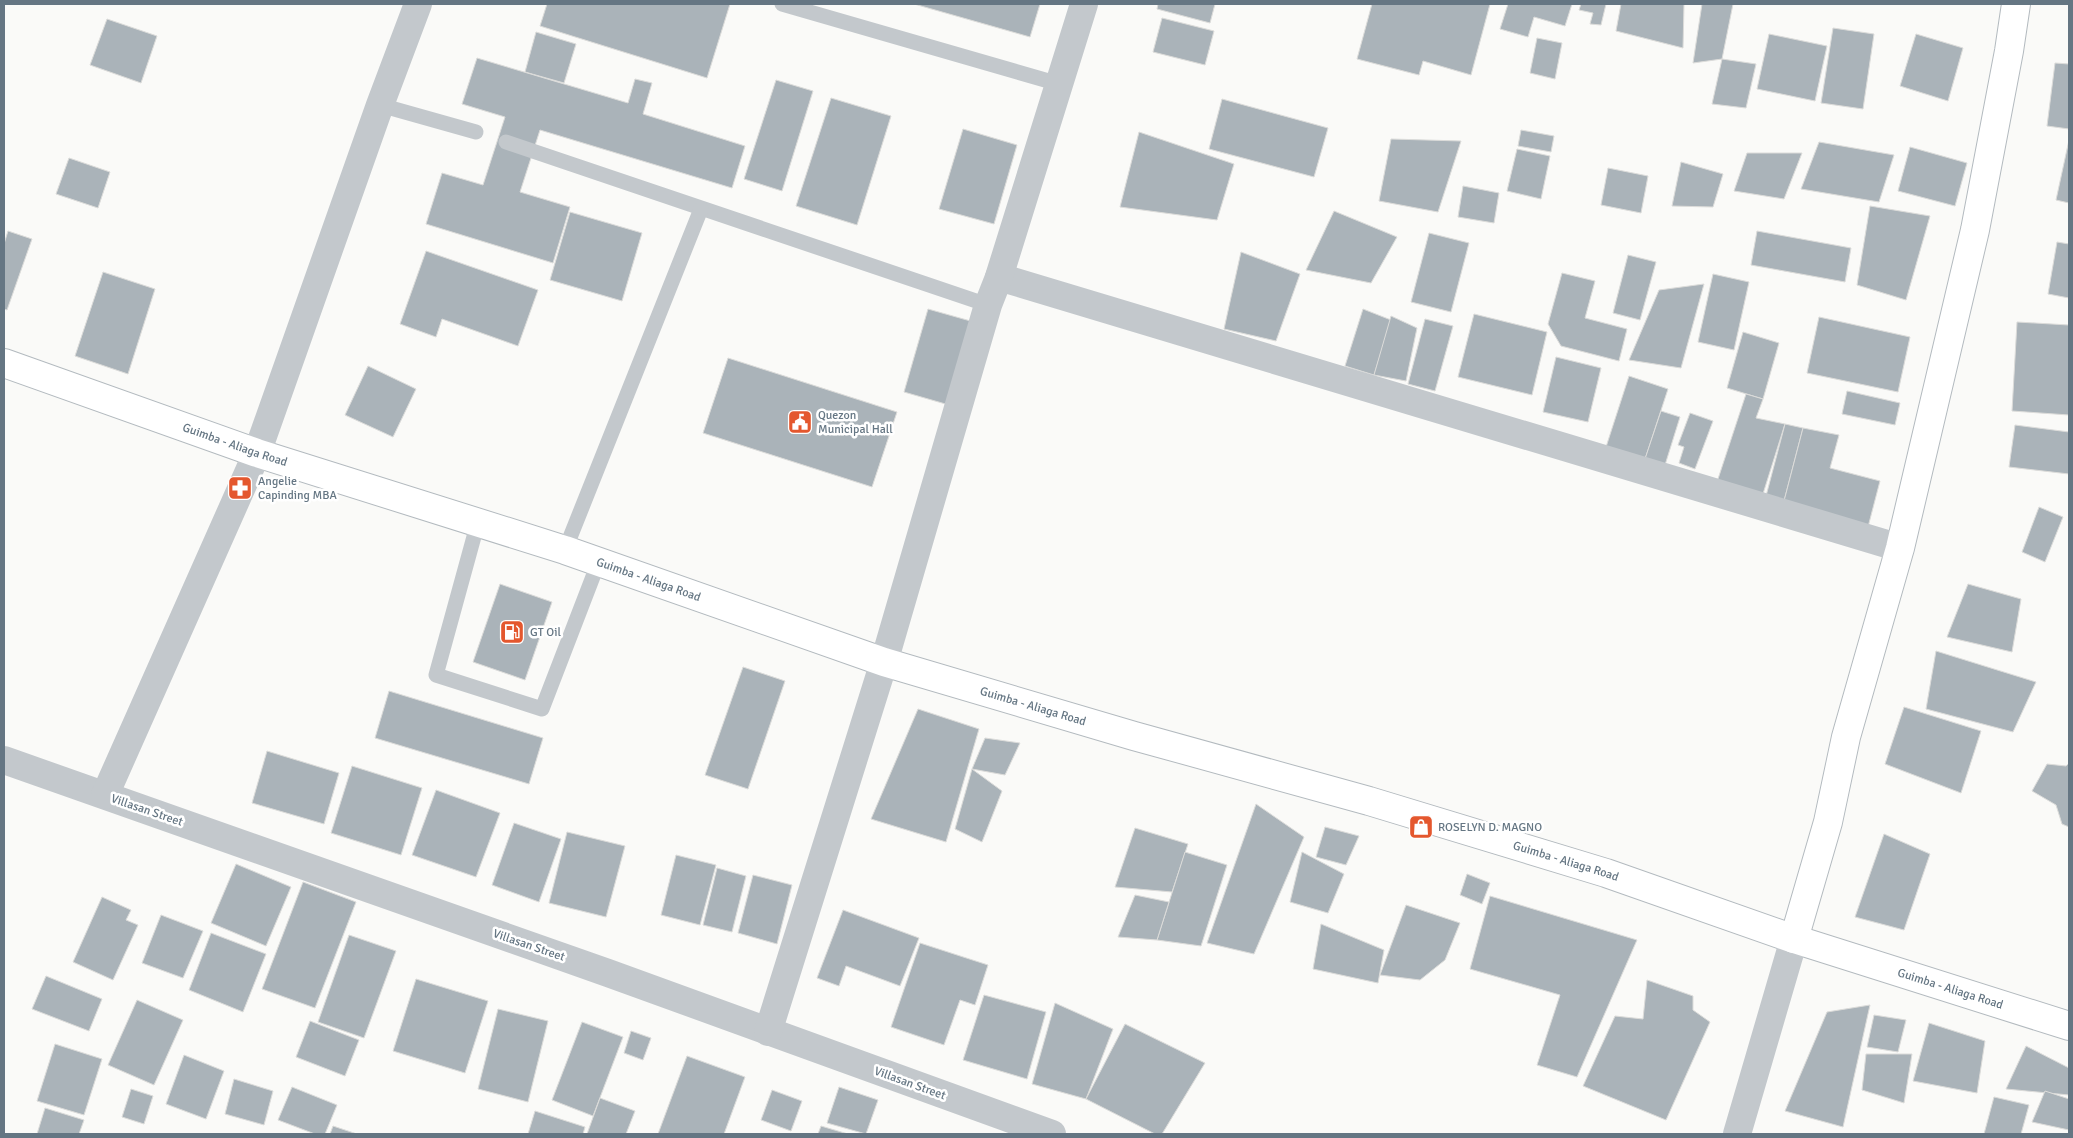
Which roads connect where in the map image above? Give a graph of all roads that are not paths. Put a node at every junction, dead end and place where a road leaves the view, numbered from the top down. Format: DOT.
graph roads {
  1 [pos="418,4"];
  2 [pos="782,4"];
  3 [pos="1084,4"];
  4 [pos="2016,4"];
  5 [pos="1060,84"];
  6 [pos="380,105"];
  7 [pos="476,132"];
  8 [pos="506,142"];
  9 [pos="701,209"];
  10 [pos="999,277"];
  11 [pos="988,305"];
  12 [pos="4,363"];
  13 [pos="256,453"];
  14 [pos="478,522"];
  15 [pos="1900,548"];
  16 [pos="565,550"];
  17 [pos="599,561"];
  18 [pos="884,662"];
  19 [pos="4,760"];
  20 [pos="105,795"];
  21 [pos="1794,939"];
  22 [pos="2069,1026"];
  23 [pos="768,1032"];
  24 [pos="1052,1134"];
  25 [pos="1736,1134"];
  1 -- 6 [label="street"];
  2 -- 5 [label="lane"];
  3 -- 5 [label="street"];
  4 -- 15 [label="main road"];
  5 -- 10 [label="street"];
  6 -- 7 [label="lane"];
  6 -- 13 [label="street"];
  8 -- 9 [label="lane"];
  9 -- 11 [label="lane"];
  9 -- 16 [label="lane"];
  10 -- 11 [label="street"];
  10 -- 15 [label="street"];
  11 -- 18 [label="street"];
  12 -- 13 [label="main road, Guimba - Aliaga Road"];
  13 -- 14 [label="main road, Guimba - Aliaga Road"];
  13 -- 20 [label="street"];
  14 -- 16 [label="main road, Guimba - Aliaga Road"];
  14 -- 17 [label="lane"];
  15 -- 21 [label="main road"];
  16 -- 17 [label="main road, Guimba - Aliaga Road"];
  17 -- 18 [label="main road, Guimba - Aliaga Road"];
  18 -- 21 [label="main road, Guimba - Aliaga Road"];
  18 -- 23 [label="street"];
  19 -- 20 [label="street, Villasan Street"];
  20 -- 23 [label="street, Villasan Street"];
  21 -- 22 [label="main road, Guimba - Aliaga Road"];
  21 -- 25 [label="street"];
  23 -- 24 [label="street, Villasan Street"];
}
